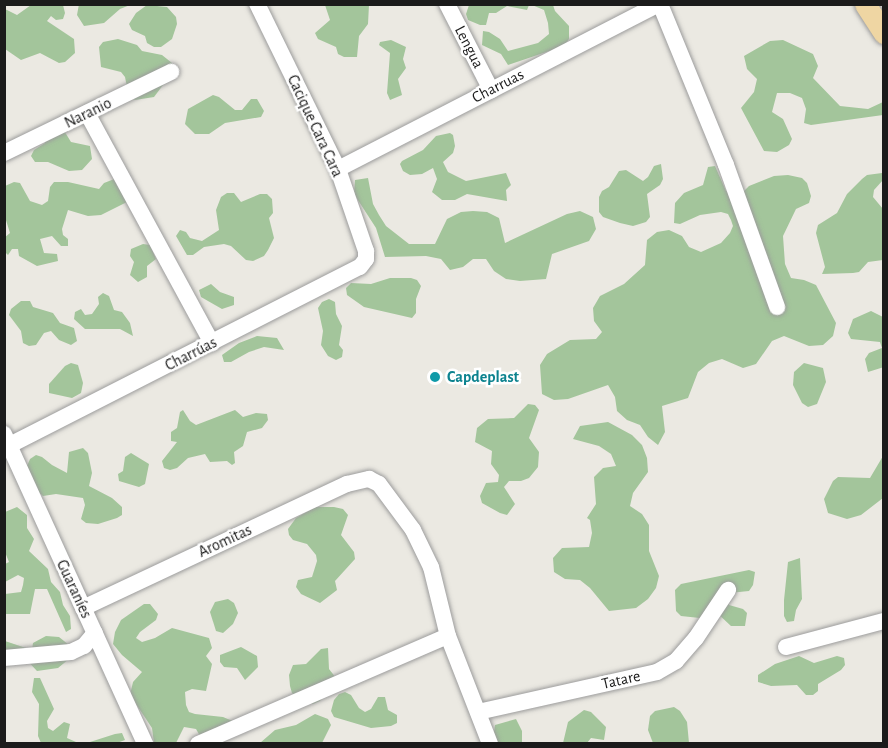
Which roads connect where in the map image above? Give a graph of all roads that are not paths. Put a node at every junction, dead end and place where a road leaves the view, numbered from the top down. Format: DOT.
graph roads {
  1 [pos="257,4"];
  2 [pos="447,4"];
  3 [pos="659,4"];
  4 [pos="864,4"];
  5 [pos="884,33"];
  6 [pos="171,72"];
  7 [pos="491,90"];
  8 [pos="87,114"];
  9 [pos="4,153"];
  10 [pos="338,169"];
  11 [pos="366,251"];
  12 [pos="777,307"];
  13 [pos="212,343"];
  14 [pos="6,442"];
  15 [pos="728,590"];
  16 [pos="83,608"];
  17 [pos="884,621"];
  18 [pos="95,633"];
  19 [pos="448,636"];
  20 [pos="786,647"];
  21 [pos="4,658"];
  22 [pos="478,712"];
  23 [pos="145,744"];
  24 [pos="198,744"];
  25 [pos="490,744"];
  1 -- 10 [label="street, Cacique Cara Cara"];
  2 -- 7 [label="street, Lengua"];
  3 -- 7 [label="street, Charruas"];
  3 -- 12 [label="street"];
  4 -- 5 [label="main road"];
  6 -- 8 [label="street, Naranio"];
  7 -- 10 [label="street, Charruas"];
  8 -- 9 [label="street, Naranio"];
  8 -- 13 [label="street"];
  10 -- 11 [label="street, Cacique Cara Cara"];
  11 -- 13 [label="street, Charrúas"];
  13 -- 14 [label="street, Charrúas"];
  14 -- 16 [label="street, Guaraníes"];
  15 -- 22 [label="street, Tatare"];
  16 -- 18 [label="street, Guaraníes"];
  16 -- 19 [label="street, Aromitas"];
  17 -- 20 [label="street"];
  18 -- 21 [label="street"];
  18 -- 23 [label="street, Guaraníes"];
  19 -- 22 [label="street"];
  19 -- 24 [label="street"];
  22 -- 25 [label="street"];
}
